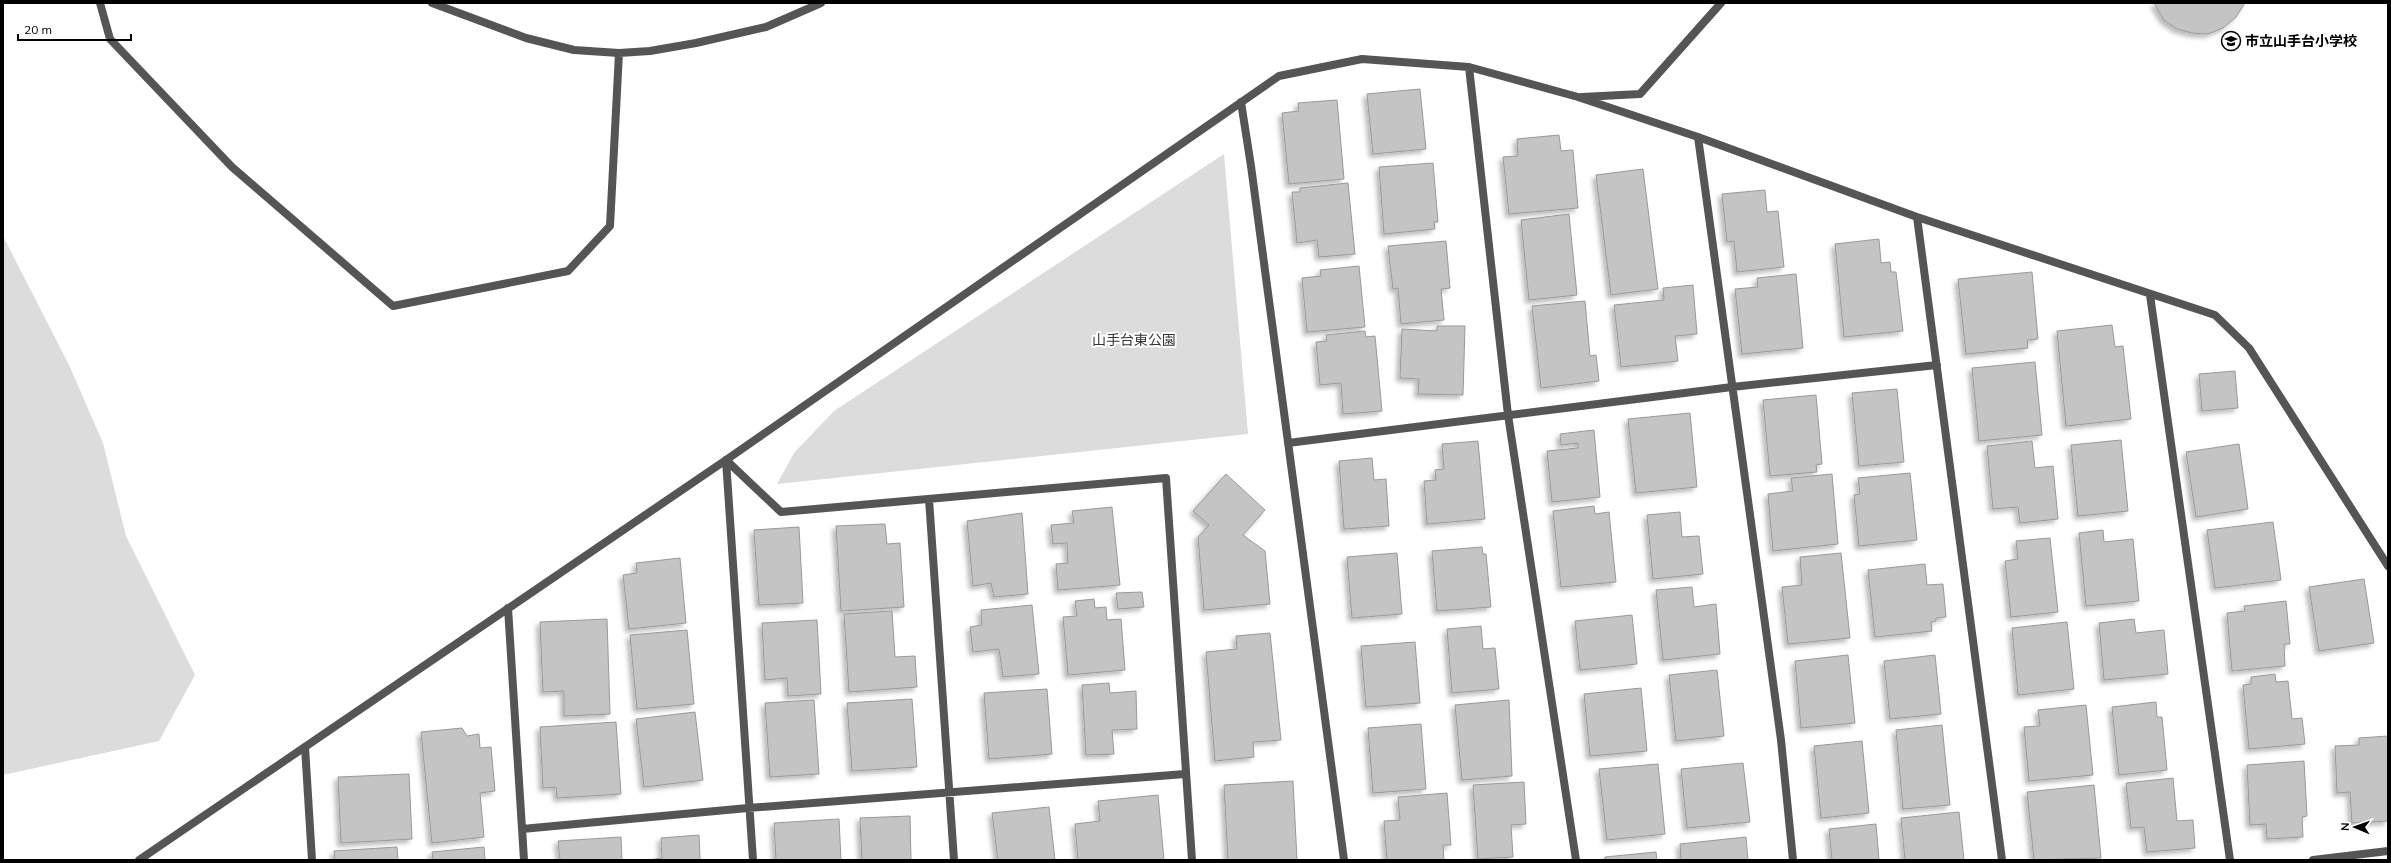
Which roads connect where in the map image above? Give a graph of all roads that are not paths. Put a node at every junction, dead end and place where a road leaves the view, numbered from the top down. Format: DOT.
graph roads {
  1 [pos="100,3"];
  2 [pos="432,3"];
  3 [pos="821,3"];
  4 [pos="1721,3"];
  5 [pos="619,53"];
  6 [pos="1470,67"];
  7 [pos="1578,97"];
  8 [pos="1241,102"];
  9 [pos="1698,137"];
  10 [pos="1917,217"];
  11 [pos="2150,295"];
  12 [pos="1937,365"];
  13 [pos="1732,387"];
  14 [pos="1508,415"];
  15 [pos="1288,443"];
  16 [pos="726,460"];
  17 [pos="929,499"];
  18 [pos="2388,566"];
  19 [pos="508,608"];
  20 [pos="305,747"];
  21 [pos="1185,774"];
  22 [pos="950,792"];
  23 [pos="748,808"];
  24 [pos="522,829"];
  25 [pos="2388,851"];
  26 [pos="139,860"];
  27 [pos="312,860"];
  28 [pos="524,860"];
  29 [pos="753,860"];
  30 [pos="954,860"];
  31 [pos="1192,860"];
  32 [pos="1344,860"];
  33 [pos="1576,860"];
  34 [pos="1794,860"];
  35 [pos="2002,860"];
  36 [pos="2230,860"];
  37 [pos="2313,860"];
  1 -- 5 [label="street"];
  2 -- 5 [label="street"];
  3 -- 5 [label="street"];
  4 -- 7 [label="street"];
  6 -- 7 [label="street"];
  6 -- 8 [label="street"];
  6 -- 14 [label="street"];
  7 -- 9 [label="street"];
  8 -- 15 [label="street"];
  8 -- 16 [label="street"];
  9 -- 10 [label="street"];
  9 -- 13 [label="street"];
  10 -- 11 [label="street"];
  10 -- 12 [label="street"];
  11 -- 18 [label="street"];
  11 -- 36 [label="street"];
  12 -- 13 [label="street"];
  12 -- 35 [label="street"];
  13 -- 14 [label="street"];
  13 -- 34 [label="street"];
  14 -- 15 [label="street"];
  14 -- 33 [label="street"];
  15 -- 32 [label="street"];
  16 -- 17 [label="street"];
  16 -- 19 [label="street"];
  16 -- 23 [label="street"];
  17 -- 21 [label="street"];
  17 -- 22 [label="street"];
  19 -- 20 [label="street"];
  19 -- 24 [label="street"];
  20 -- 26 [label="street"];
  20 -- 27 [label="street"];
  21 -- 22 [label="street"];
  21 -- 31 [label="street"];
  22 -- 23 [label="street"];
  22 -- 30 [label="street"];
  23 -- 24 [label="street"];
  23 -- 29 [label="street"];
  24 -- 28 [label="street"];
  25 -- 37 [label="street"];
}
